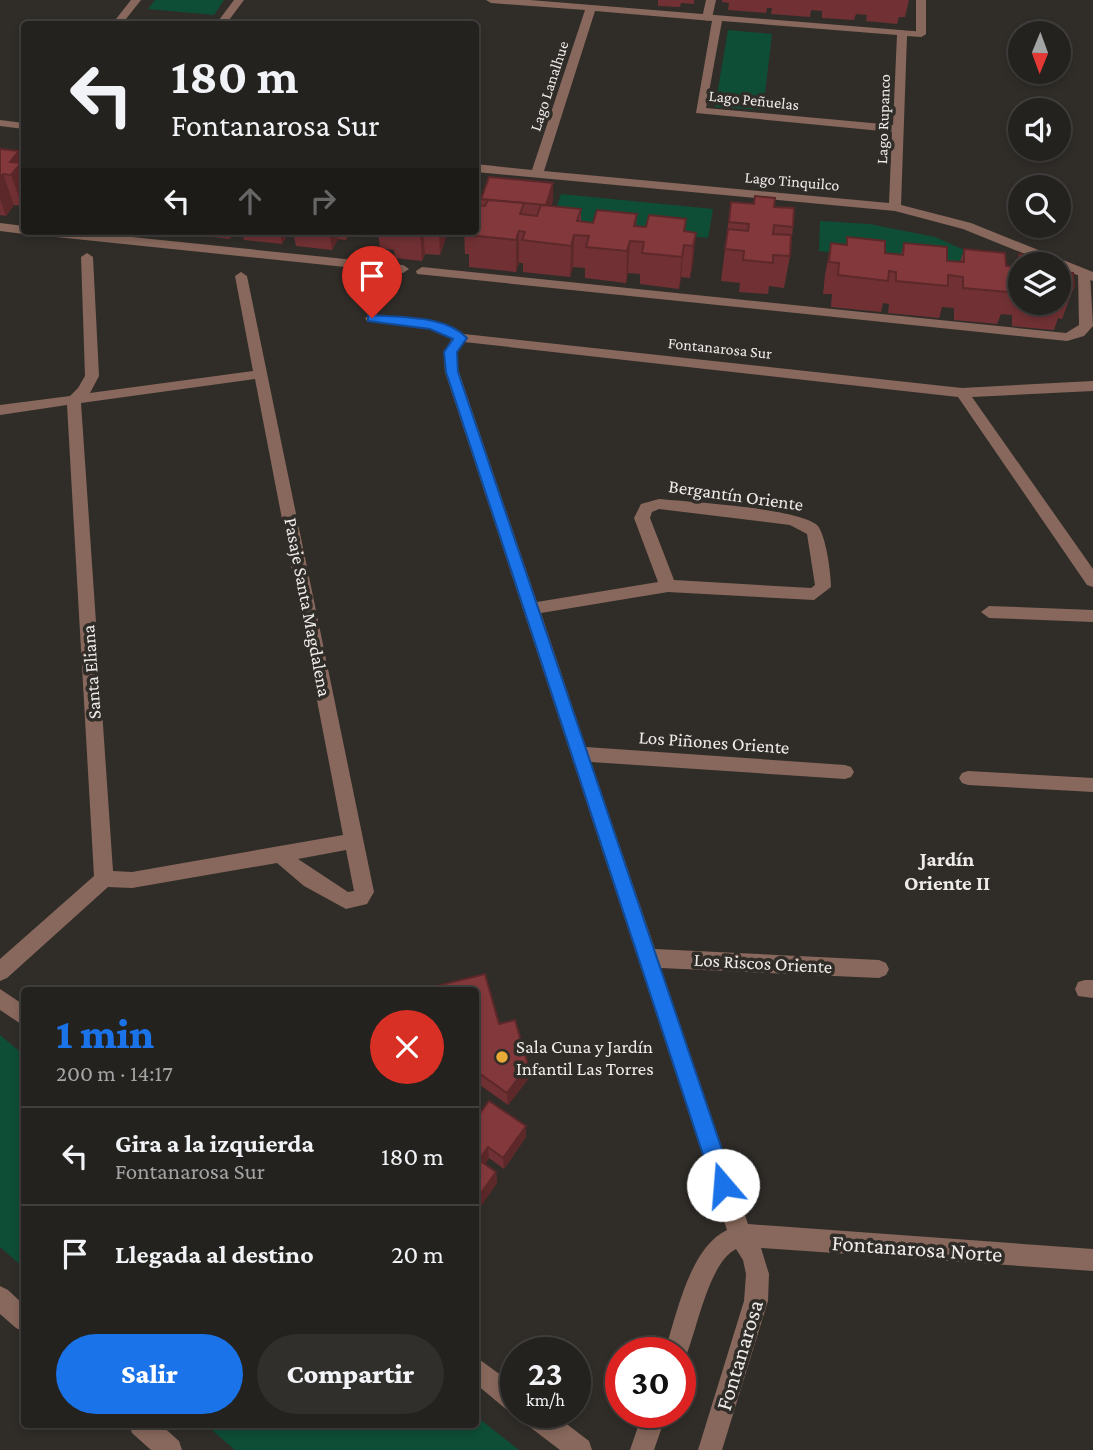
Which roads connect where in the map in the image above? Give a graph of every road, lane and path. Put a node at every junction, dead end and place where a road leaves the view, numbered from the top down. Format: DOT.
graph roads {
  1 [pos="136,0"];
  2 [pos="239,0"];
  3 [pos="491,0"];
  4 [pos="711,0"];
  5 [pos="921,0"];
  6 [pos="591,8"];
  7 [pos="712,18"];
  8 [pos="119,21"];
  9 [pos="223,21"];
  10 [pos="902,33"];
  11 [pos="0,124"];
  12 [pos="21,126"];
  13 [pos="898,129"];
  14 [pos="479,168"];
  15 [pos="537,174"];
  16 [pos="895,207"];
  17 [pos="0,227"];
  18 [pos="21,230"];
  19 [pos="76,235"];
  20 [pos="87,257"];
  21 [pos="403,269"];
  22 [pos="422,271"];
  23 [pos="1088,275"];
  24 [pos="241,276"];
  25 [pos="372,318"];
  26 [pos="461,338"];
  27 [pos="261,374"];
  28 [pos="1093,386"];
  29 [pos="962,393"];
  30 [pos="74,400"];
  31 [pos="0,410"];
  32 [pos="1093,581"];
  33 [pos="668,586"];
  34 [pos="531,609"];
  35 [pos="989,612"];
  36 [pos="1093,616"];
  37 [pos="580,754"];
  38 [pos="845,772"];
  39 [pos="968,778"];
  40 [pos="1093,785"];
  41 [pos="355,841"];
  42 [pos="281,854"];
  43 [pos="104,879"];
  44 [pos="648,958"];
  45 [pos="879,969"];
  46 [pos="0,972"];
  47 [pos="0,998"];
  48 [pos="21,1015"];
  49 [pos="740,1235"];
  50 [pos="1093,1261"];
  51 [pos="0,1298"];
  52 [pos="21,1317"];
  53 [pos="682,1337"];
  54 [pos="479,1371"];
  55 [pos="500,1388"];
  56 [pos="145,1428"];
  57 [pos="551,1428"];
  58 [pos="650,1428"];
  59 [pos="170,1450"];
  60 [pos="579,1450"];
  61 [pos="642,1450"];
  62 [pos="710,1450"];
  1 -- 8 [label="street"];
  2 -- 9 [label="street"];
  3 -- 6 [label="street"];
  4 -- 7 [label="street"];
  5 -- 10 [label="street"];
  6 -- 7 [label="street"];
  6 -- 15 [label="street, Lago Lanalhue"];
  7 -- 10 [label="street"];
  7 -- 13 [label="street, Lago Peñuelas"];
  10 -- 13 [label="street, Lago Rupanco"];
  11 -- 12 [label="street"];
  13 -- 16 [label="street, Lago Rupanco"];
  14 -- 15 [label="street, Lago Tinquilco"];
  15 -- 16 [label="street, Lago Tinquilco"];
  16 -- 23 [label="street, Lago Tinquilco"];
  17 -- 18 [label="street"];
  19 -- 21 [label="street"];
  20 -- 30 [label="street"];
  22 -- 23 [label="street"];
  24 -- 27 [label="street, Pasaje Santa Magdalena"];
  25 -- 26 [label="street, Fontanarosa Sur"];
  26 -- 29 [label="street, Fontanarosa Sur"];
  26 -- 34 [label="street, Fontanarosa"];
  27 -- 30 [label="street"];
  27 -- 41 [label="street, Pasaje Santa Magdalena"];
  28 -- 29 [label="street, Fontanarosa Sur"];
  29 -- 32 [label="street"];
  30 -- 31 [label="street"];
  30 -- 43 [label="street, Santa Eliana"];
  33 -- 33 [label="street, Bergantín Oriente"];
  33 -- 34 [label="street, Bergantín Oriente"];
  34 -- 37 [label="street, Fontanarosa"];
  35 -- 36 [label="street"];
  37 -- 38 [label="street, Los Piñones Oriente"];
  37 -- 44 [label="street, Fontanarosa"];
  39 -- 40 [label="street"];
  41 -- 42 [label="street"];
  41 -- 42 [label="street, Pasaje Santa Magdalena"];
  42 -- 43 [label="street"];
  43 -- 46 [label="street"];
  44 -- 45 [label="street, Los Riscos Oriente"];
  44 -- 49 [label="street, Fontanarosa"];
  47 -- 48 [label="street"];
  49 -- 50 [label="street, Fontanarosa Norte"];
  49 -- 53 [label="street"];
  49 -- 62 [label="street, Fontanarosa"];
  51 -- 52 [label="street"];
  54 -- 55 [label="street"];
  56 -- 59 [label="street"];
  57 -- 60 [label="street"];
  58 -- 61 [label="street"];
}
